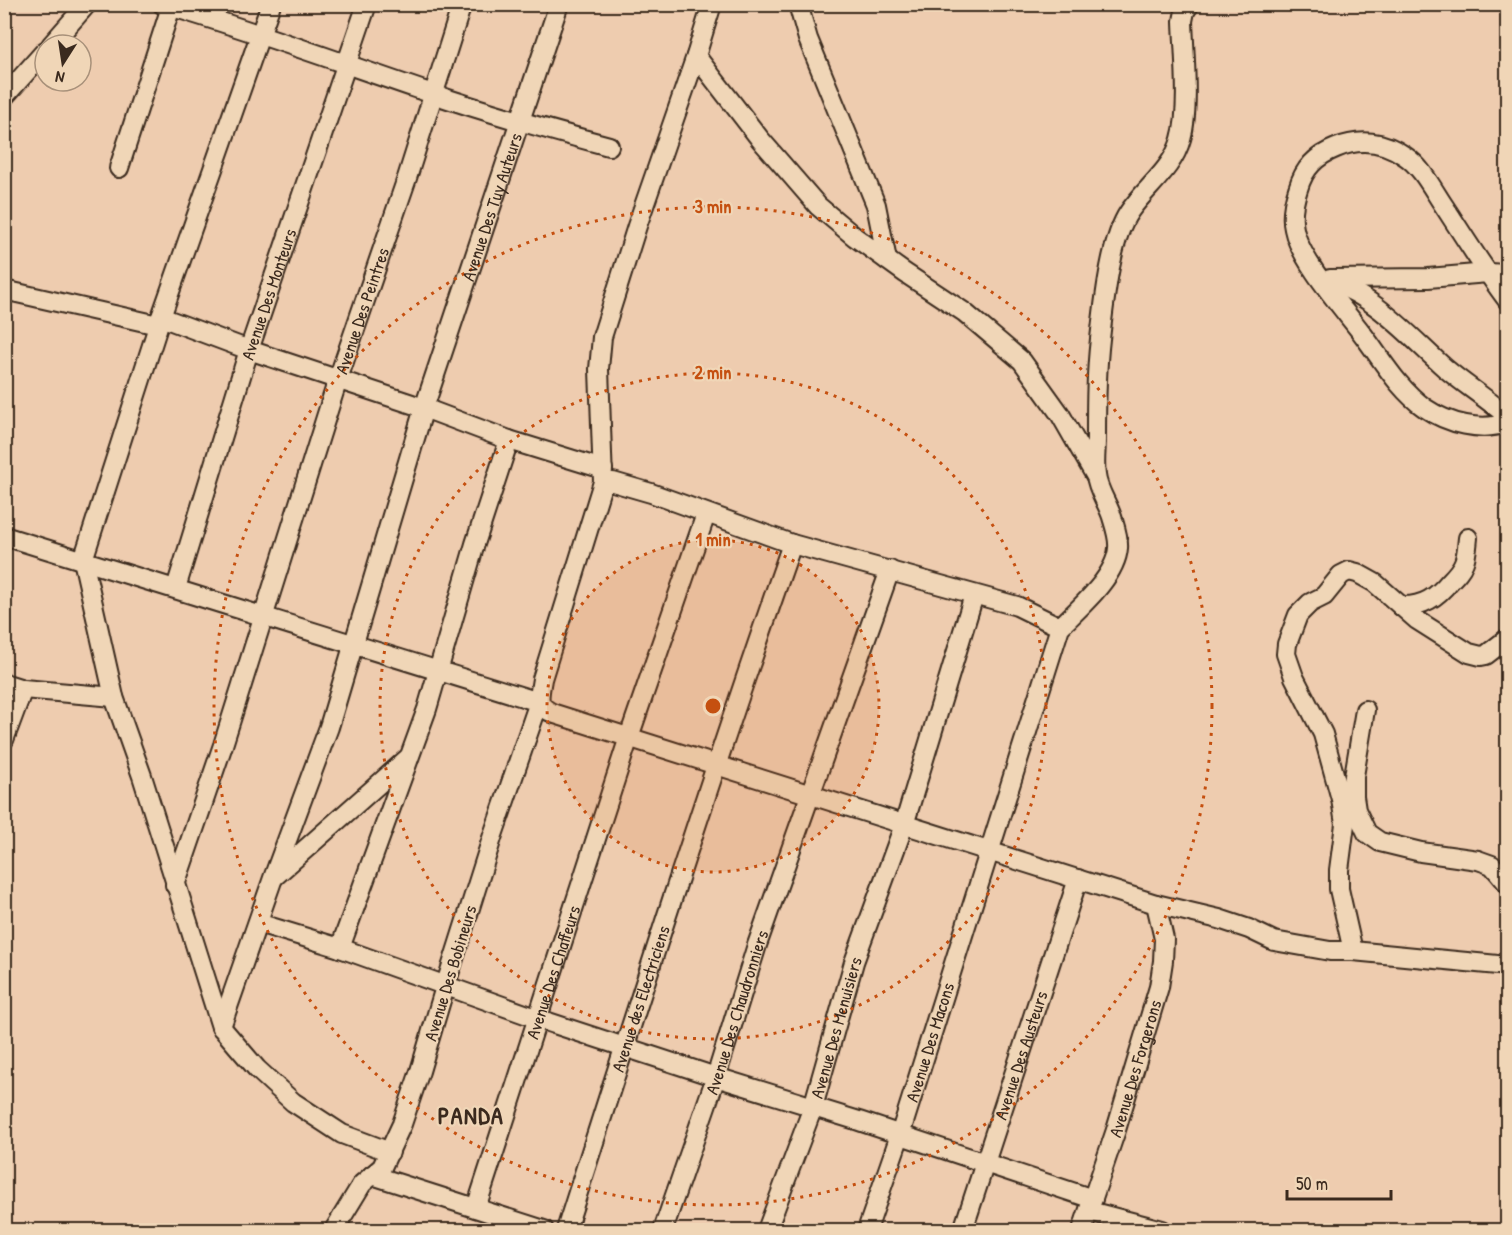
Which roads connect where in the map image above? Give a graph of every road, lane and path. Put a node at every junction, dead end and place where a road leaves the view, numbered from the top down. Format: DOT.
graph roads {
  1 [pos="87,4"];
  2 [pos="255,4"];
  3 [pos="367,4"];
  4 [pos="462,4"];
  5 [pos="559,4"];
  6 [pos="712,4"];
  7 [pos="798,4"];
  8 [pos="1190,4"];
  9 [pos="167,6"];
  10 [pos="266,20"];
  11 [pos="62,33"];
  12 [pos="696,56"];
  13 [pos="33,64"];
  14 [pos="347,65"];
  15 [pos="433,94"];
  16 [pos="4,97"];
  17 [pos="520,122"];
  18 [pos="609,146"];
  19 [pos="119,168"];
  20 [pos="887,260"];
  21 [pos="1488,273"];
  22 [pos="1508,274"];
  23 [pos="1322,280"];
  24 [pos="4,290"];
  25 [pos="1508,301"];
  26 [pos="159,321"];
  27 [pos="249,350"];
  28 [pos="338,379"];
  29 [pos="424,408"];
  30 [pos="1508,417"];
  31 [pos="1508,422"];
  32 [pos="509,440"];
  33 [pos="603,475"];
  34 [pos="1096,477"];
  35 [pos="706,514"];
  36 [pos="4,536"];
  37 [pos="1468,538"];
  38 [pos="792,543"];
  39 [pos="83,560"];
  40 [pos="890,570"];
  41 [pos="176,588"];
  42 [pos="974,595"];
  43 [pos="1401,606"];
  44 [pos="264,615"];
  45 [pos="1060,627"];
  46 [pos="1508,638"];
  47 [pos="355,644"];
  48 [pos="438,670"];
  49 [pos="4,683"];
  50 [pos="23,689"];
  51 [pos="114,697"];
  52 [pos="539,702"];
  53 [pos="1365,710"];
  54 [pos="628,737"];
  55 [pos="4,740"];
  56 [pos="411,756"];
  57 [pos="717,766"];
  58 [pos="809,795"];
  59 [pos="904,825"];
  60 [pos="990,853"];
  61 [pos="273,878"];
  62 [pos="1078,879"];
  63 [pos="1508,884"];
  64 [pos="176,885"];
  65 [pos="1156,904"];
  66 [pos="258,923"];
  67 [pos="340,948"];
  68 [pos="1353,951"];
  69 [pos="1508,966"];
  70 [pos="445,987"];
  71 [pos="539,1019"];
  72 [pos="221,1027"];
  73 [pos="624,1046"];
  74 [pos="716,1077"];
  75 [pos="813,1107"];
  76 [pos="900,1135"];
  77 [pos="390,1152"];
  78 [pos="985,1164"];
  79 [pos="372,1176"];
  80 [pos="1091,1205"];
  81 [pos="476,1208"];
  82 [pos="334,1230"];
  83 [pos="544,1230"];
  84 [pos="566,1230"];
  85 [pos="663,1230"];
  86 [pos="767,1230"];
  87 [pos="867,1230"];
  88 [pos="963,1230"];
  89 [pos="1082,1230"];
  90 [pos="1162,1230"];
  1 -- 11 [label="street"];
  2 -- 10 [label="street"];
  3 -- 14 [label="street, Avenue Des Monteurs"];
  4 -- 15 [label="street, Avenue Des Peintres"];
  5 -- 17 [label="street, Avenue Des Tuy Auteurs"];
  6 -- 12 [label="street, Avenue Des Bobineurs"];
  7 -- 20 [label="street"];
  8 -- 34 [label="street"];
  9 -- 10 [label="street"];
  9 -- 19 [label="street"];
  10 -- 14 [label="street"];
  10 -- 26 [label="street"];
  12 -- 20 [label="street"];
  12 -- 33 [label="street, Avenue Des Bobineurs"];
  13 -- 16 [label="street"];
  14 -- 15 [label="street"];
  14 -- 27 [label="street, Avenue Des Monteurs"];
  15 -- 17 [label="street"];
  15 -- 28 [label="street, Avenue Des Peintres"];
  17 -- 18 [label="street"];
  17 -- 29 [label="street, Avenue Des Tuy Auteurs"];
  20 -- 34 [label="street"];
  21 -- 22 [label="street"];
  21 -- 23 [label="street"];
  21 -- 23 [label="street"];
  21 -- 25 [label="street"];
  23 -- 30 [label="street"];
  23 -- 31 [label="street"];
  24 -- 26 [label="street"];
  26 -- 27 [label="street"];
  26 -- 39 [label="street"];
  27 -- 28 [label="street"];
  27 -- 41 [label="street, Avenue Des Monteurs"];
  28 -- 29 [label="street"];
  28 -- 44 [label="street, Avenue Des Peintres"];
  29 -- 32 [label="street"];
  29 -- 47 [label="street, Avenue Des Tuy Auteurs"];
  32 -- 33 [label="street"];
  32 -- 48 [label="street"];
  33 -- 35 [label="street"];
  33 -- 52 [label="street, Avenue Des Bobineurs"];
  34 -- 45 [label="street"];
  35 -- 38 [label="street"];
  35 -- 54 [label="street, Avenue Des Chaffeurs"];
  36 -- 39 [label="street"];
  37 -- 43 [label="street"];
  38 -- 40 [label="street"];
  38 -- 57 [label="street, Avenue des Electriciens"];
  39 -- 41 [label="street"];
  39 -- 51 [label="street"];
  40 -- 42 [label="street"];
  40 -- 58 [label="street, Avenue Des Chaudronniers"];
  41 -- 44 [label="street"];
  42 -- 45 [label="street"];
  42 -- 59 [label="street, Avenue Des Menuisiers"];
  43 -- 46 [label="street"];
  43 -- 68 [label="street"];
  44 -- 47 [label="street"];
  44 -- 64 [label="street, Avenue Des Peintres"];
  45 -- 60 [label="street, Avenue Des Macons"];
  47 -- 48 [label="street"];
  47 -- 61 [label="street, Avenue Des Tuy Auteurs"];
  48 -- 52 [label="street"];
  48 -- 56 [label="street"];
  49 -- 50 [label="street"];
  50 -- 51 [label="street"];
  50 -- 55 [label="street"];
  51 -- 64 [label="street"];
  52 -- 54 [label="street"];
  52 -- 70 [label="street, Avenue Des Bobineurs"];
  53 -- 63 [label="street"];
  54 -- 57 [label="street"];
  54 -- 71 [label="street, Avenue Des Chaffeurs"];
  56 -- 61 [label="street"];
  56 -- 67 [label="street"];
  57 -- 58 [label="street"];
  57 -- 73 [label="street, Avenue des Electriciens"];
  58 -- 59 [label="street"];
  58 -- 74 [label="street, Avenue Des Chaudronniers"];
  59 -- 60 [label="street"];
  59 -- 75 [label="street, Avenue Des Menuisiers"];
  60 -- 62 [label="street"];
  60 -- 76 [label="street, Avenue Des Macons"];
  61 -- 66 [label="street, Avenue Des Tuy Auteurs"];
  62 -- 65 [label="street"];
  62 -- 78 [label="street, Avenue Des Austeurs"];
  64 -- 72 [label="street"];
  65 -- 68 [label="street"];
  65 -- 80 [label="street, Avenue Des Forgerons"];
  66 -- 67 [label="street"];
  66 -- 72 [label="street, Avenue Des Tuy Auteurs"];
  67 -- 70 [label="street"];
  68 -- 69 [label="street"];
  70 -- 71 [label="street"];
  70 -- 77 [label="street, Avenue Des Bobineurs"];
  71 -- 73 [label="street"];
  71 -- 81 [label="street, Avenue Des Chaffeurs"];
  72 -- 77 [label="street"];
  73 -- 74 [label="street"];
  73 -- 84 [label="street, Avenue des Electriciens"];
  74 -- 75 [label="street"];
  74 -- 85 [label="street, Avenue Des Chaudronniers"];
  75 -- 76 [label="street"];
  75 -- 86 [label="street, Avenue Des Menuisiers"];
  76 -- 78 [label="street"];
  76 -- 87 [label="street, Avenue Des Macons"];
  77 -- 79 [label="street, Avenue Des Bobineurs"];
  78 -- 80 [label="street"];
  78 -- 88 [label="street, Avenue Des Austeurs"];
  79 -- 81 [label="street"];
  79 -- 82 [label="street, Avenue Des Bobineurs"];
  80 -- 89 [label="street, Avenue Des Forgerons"];
  80 -- 90 [label="street"];
  81 -- 83 [label="street"];
}
